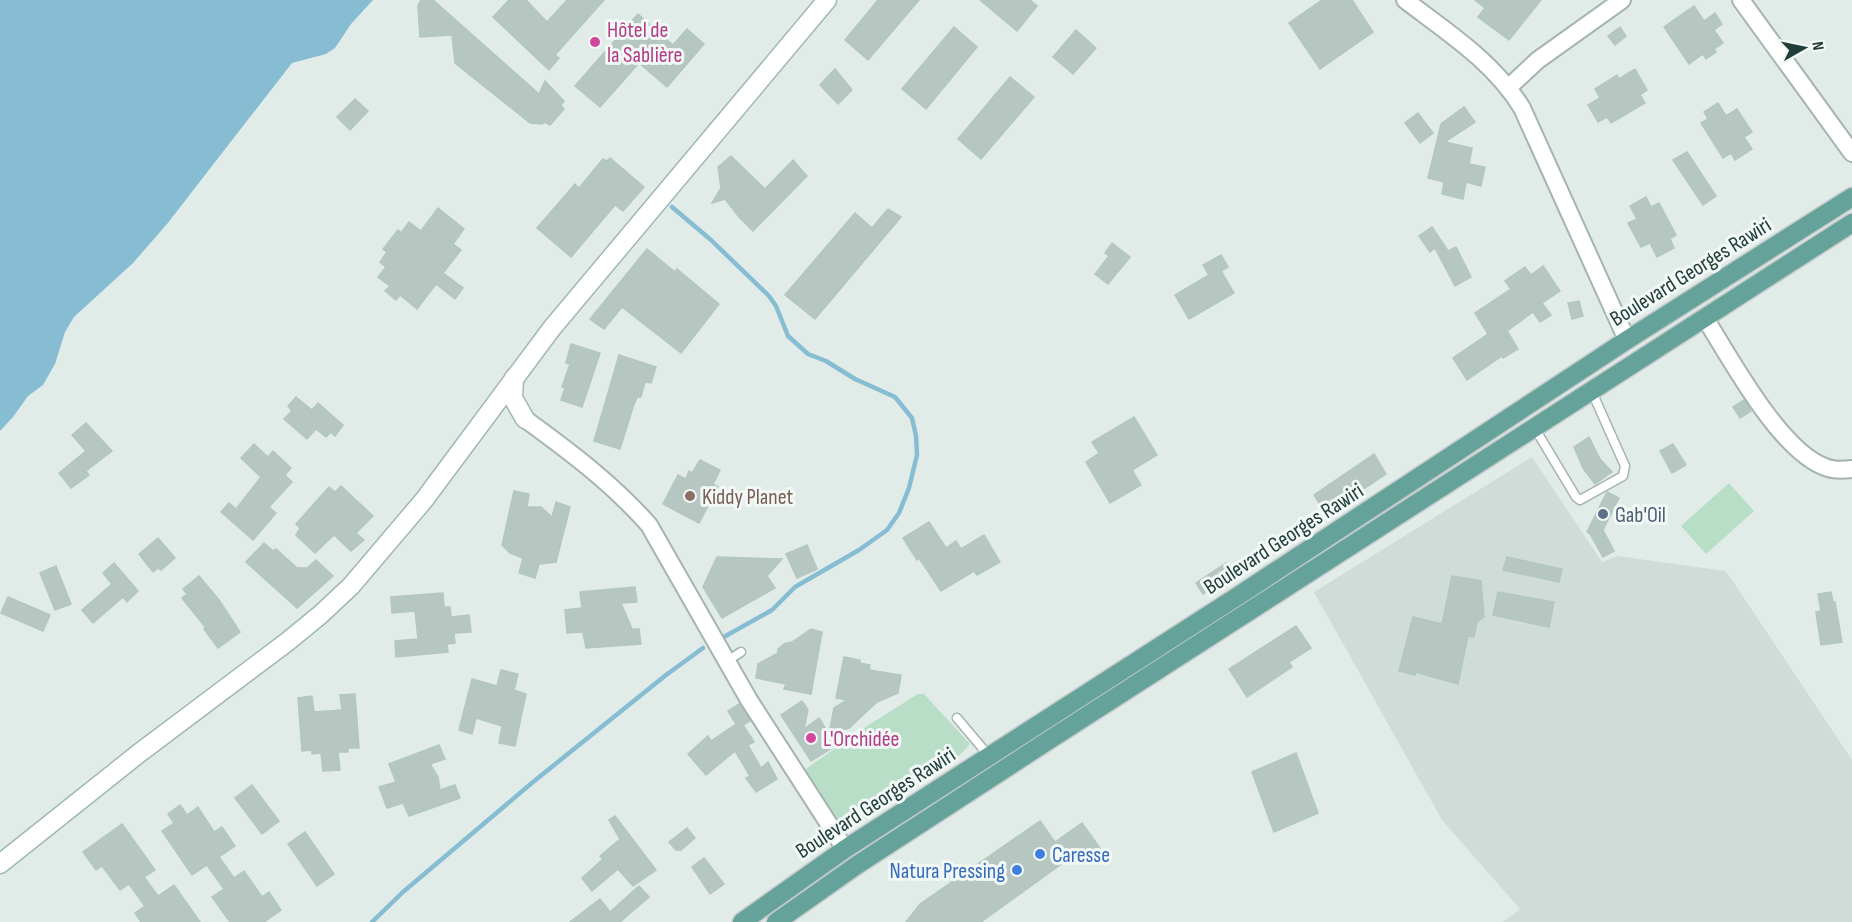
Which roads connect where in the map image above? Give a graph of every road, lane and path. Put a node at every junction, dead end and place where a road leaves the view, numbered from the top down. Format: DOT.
graph roads {
  1 [pos="827,0"];
  2 [pos="1405,0"];
  3 [pos="1622,0"];
  4 [pos="1741,0"];
  5 [pos="1509,87"];
  6 [pos="1852,153"];
  7 [pos="1852,197"];
  8 [pos="1852,223"];
  9 [pos="1705,318"];
  10 [pos="1627,340"];
  11 [pos="514,378"];
  12 [pos="1592,392"];
  13 [pos="486,416"];
  14 [pos="525,419"];
  15 [pos="1534,427"];
  16 [pos="1852,469"];
  17 [pos="741,652"];
  18 [pos="726,662"];
  19 [pos="957,718"];
  20 [pos="989,756"];
  21 [pos="845,849"];
  22 [pos="0,864"];
  23 [pos="742,922"];
  24 [pos="776,922"];
  1 -- 11 [label="main road"];
  2 -- 5 [label="street"];
  3 -- 5 [label="street"];
  4 -- 6 [label="street"];
  5 -- 10 [label="street"];
  7 -- 10 [label="main road, Boulevard Georges Rawiri"];
  8 -- 9 [label="main road, Boulevard Georges Rawiri"];
  9 -- 12 [label="main road, Boulevard Georges Rawiri"];
  9 -- 16 [label="street"];
  10 -- 20 [label="main road, Boulevard Georges Rawiri"];
  11 -- 13 [label="main road"];
  11 -- 14 [label="main road"];
  12 -- 15 [label="main road, Boulevard Georges Rawiri"];
  12 -- 15 [label="lane"];
  13 -- 14 [label="main road"];
  13 -- 22 [label="main road"];
  14 -- 18 [label="street"];
  15 -- 24 [label="main road, Boulevard Georges Rawiri"];
  17 -- 18 [label="lane"];
  18 -- 21 [label="street"];
  19 -- 20 [label="lane"];
  20 -- 21 [label="main road, Boulevard Georges Rawiri"];
  21 -- 23 [label="main road, Boulevard Georges Rawiri"];
}
